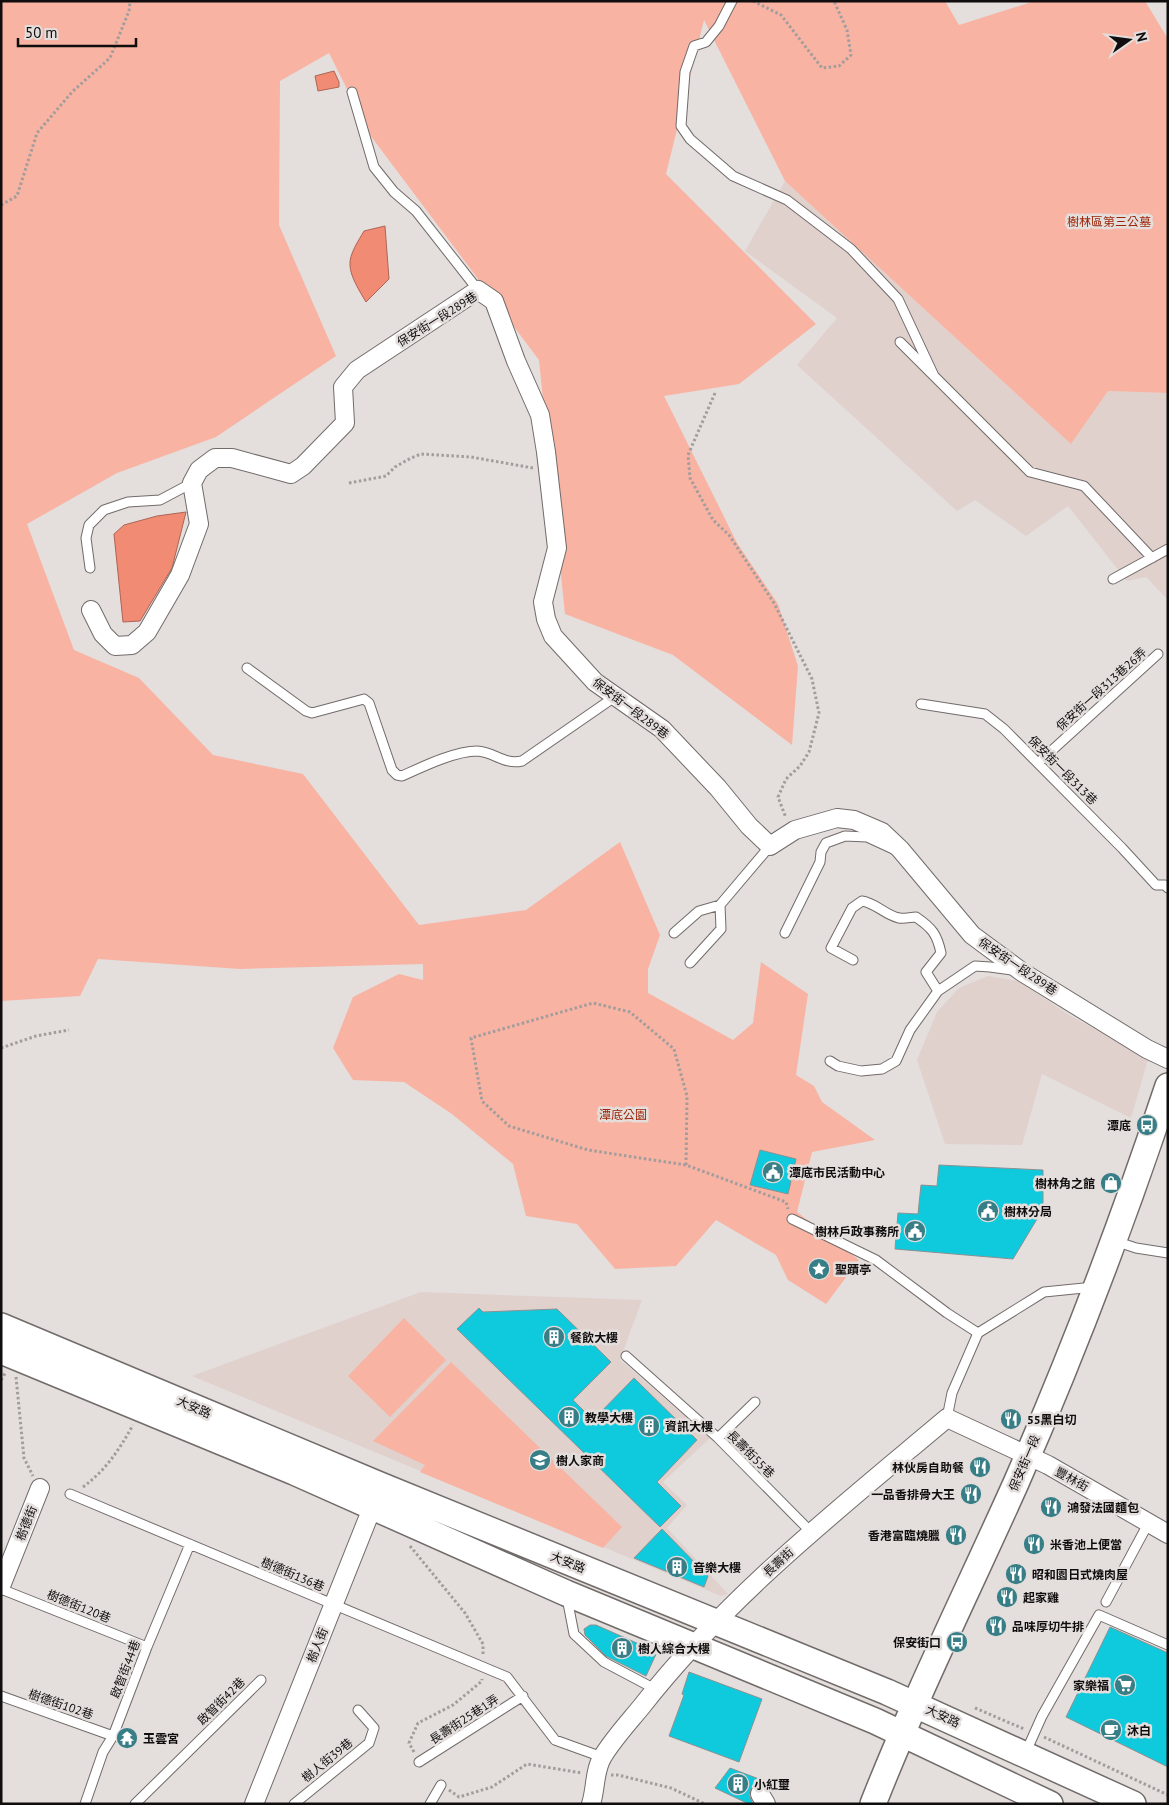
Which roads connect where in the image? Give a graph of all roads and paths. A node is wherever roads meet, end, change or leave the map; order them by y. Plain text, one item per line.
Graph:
1 (130, 1) edge
2 (732, 1) edge
3 (753, 1) edge
4 (834, 1) edge
5 (352, 92) dead end
6 (1, 205) edge
7 (478, 290) junction
8 (900, 342) dead end
9 (934, 376) junction
10 (715, 393) dead end
11 (549, 471) junction
12 (192, 483) junction
13 (349, 483) dead end
14 (1168, 549) edge
15 (1152, 558) junction
16 (90, 568) dead end
17 (1113, 579) dead end
18 (91, 610) dead end
19 (1158, 654) dead end
20 (247, 668) dead end
21 (616, 696) junction
22 (921, 704) dead end
23 (1038, 763) junction
24 (795, 830) junction
25 (770, 846) junction
26 (900, 849) junction
27 (1168, 888) edge
28 (720, 905) junction
29 (674, 933) dead end
30 (785, 933) dead end
31 (853, 960) dead end
32 (690, 963) dead end
33 (1022, 972) junction
34 (938, 991) junction
35 (69, 1030) dead end
36 (1, 1048) edge
37 (1168, 1059) edge
38 (830, 1061) dead end
39 (1168, 1086) edge
40 (686, 1165) junction
41 (792, 1219) joint
42 (1115, 1241) junction
43 (1168, 1253) edge
44 (1097, 1286) junction
45 (1, 1326) edge
46 (978, 1333) junction
47 (1, 1351) edge
48 (626, 1356) dead end
49 (755, 1402) dead end
50 (947, 1418) junction
51 (718, 1438) junction
52 (1028, 1456) junction
53 (40, 1488) dead end
54 (70, 1494) dead end
55 (376, 1496) junction
56 (1149, 1522) junction
57 (811, 1532) junction
58 (1168, 1534) edge
59 (190, 1544) junction
60 (1, 1588) edge
61 (566, 1592) junction
62 (1106, 1602) dead end
63 (334, 1604) junction
64 (716, 1622) junction
65 (693, 1646) junction
66 (1168, 1646) edge
67 (147, 1647) junction
68 (261, 1680) dead end
69 (655, 1689) junction
70 (1, 1696) edge
71 (523, 1696) junction
72 (915, 1704) junction
73 (970, 1706) dead end
74 (358, 1710) dead end
75 (902, 1733) junction
76 (113, 1736) junction
77 (1030, 1743) junction
78 (602, 1758) junction
79 (419, 1762) dead end
80 (441, 1785) dead end
81 (1168, 1795) edge
82 (85, 1804) edge
83 (135, 1804) edge
84 (254, 1804) edge
85 (294, 1804) edge
86 (430, 1804) edge
87 (592, 1804) edge
88 (872, 1804) edge
89 (1050, 1804) edge
90 (1133, 1804) edge

1 - 6 path
2 - 9 lane
3 - 4 path
5 - 7 lane
7 - 11 street, 保安街一段289巷
7 - 12 street, 保安街一段289巷
8 - 9 lane
9 - 15 lane
10 - 24 path
11 - 13 path
11 - 21 street, 保安街一段289巷
12 - 16 lane, 保安街一段289巷
12 - 18 street
14 - 15 lane
15 - 17 lane
19 - 23 lane, 保安街一段313巷26弄
20 - 21 lane
21 - 25 street, 保安街一段289巷
22 - 23 lane, 保安街一段313巷
23 - 27 lane, 保安街一段313巷
24 - 25 street, 保安街一段289巷
24 - 26 street, 保安街一段289巷
25 - 28 lane
26 - 30 lane
26 - 33 street, 保安街一段289巷
28 - 29 lane
28 - 32 lane
31 - 34 lane
33 - 34 lane
33 - 37 street, 保安街一段289巷
34 - 38 lane
35 - 36 path
39 - 42 street, 保安街一段
40 - 40 path
40 - 41 path
41 - 46 lane
42 - 43 lane
42 - 44 street, 保安街一段
44 - 46 lane
44 - 52 street, 保安街一段
45 - 55 street, 大安路
46 - 50 lane
47 - 55 street, 大安路
48 - 51 lane, 長壽街55巷
49 - 51 lane
50 - 52 street
50 - 57 street, 長壽街
51 - 57 lane, 長壽街55巷
52 - 56 street, 豐林街
52 - 72 street, 保安街一段
53 - 60 street, 樹德街
54 - 59 lane, 樹德街136巷
55 - 61 street, 大安路
55 - 63 street, 樹人街
55 - 64 street, 大安路
56 - 58 street, 豐林街
56 - 62 lane
57 - 64 street, 長壽街
59 - 63 lane, 樹德街136巷
59 - 67 lane, 啟智街44巷
60 - 67 lane, 樹德街120巷
61 - 65 street, 大安路
61 - 69 lane
63 - 71 lane, 樹德街136巷
63 - 84 street, 樹人街
64 - 65 street, 長壽街
64 - 72 street, 大安路
65 - 69 street, 長壽街
65 - 75 street, 大安路
66 - 77 lane
67 - 76 lane, 啟智街44巷
68 - 83 lane, 啟智街42巷
69 - 78 street, 長壽街
70 - 76 lane, 樹德街102巷
71 - 78 lane
71 - 79 lane, 長壽街25巷1弄
72 - 75 street, 保安街一段
72 - 77 street, 大安路
73 - 77 path
74 - 85 lane, 樹人街39巷
75 - 88 street, 保安街一段
75 - 89 street, 大安路
76 - 82 lane, 啟智街44巷
77 - 81 path
77 - 90 street, 大安路
78 - 87 street, 長壽街
80 - 86 lane

